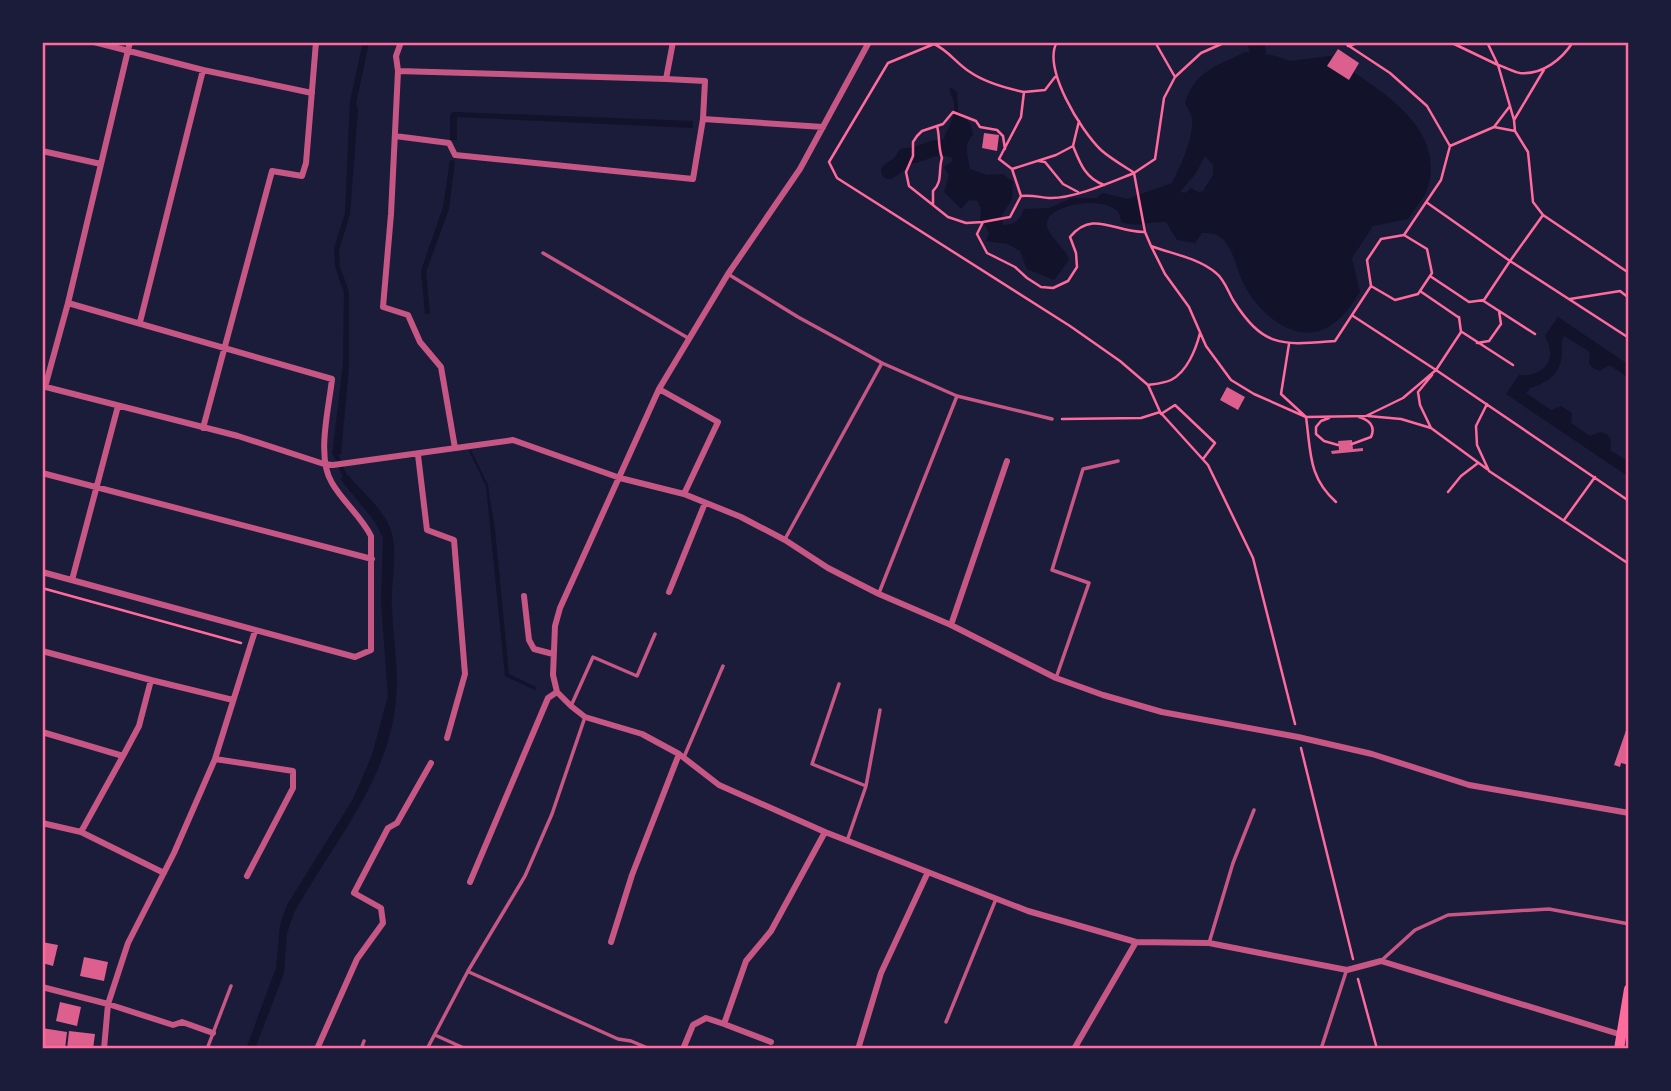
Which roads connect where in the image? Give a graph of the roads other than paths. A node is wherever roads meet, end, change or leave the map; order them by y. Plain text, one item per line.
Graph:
1 (94, 42) edge
2 (130, 42) edge
3 (316, 42) edge
4 (401, 42) edge
5 (673, 42) edge
6 (869, 42) edge
7 (128, 51) junction
8 (204, 70) junction
9 (398, 71) junction
10 (666, 79) junction
11 (312, 93) junction
12 (703, 119) junction
13 (823, 127) junction
14 (395, 136) junction
15 (42, 151) edge
16 (101, 164) junction
17 (543, 253) dead end
18 (728, 274) junction
19 (68, 303) junction
20 (139, 322) junction
21 (688, 338) junction
22 (224, 348) junction
23 (883, 363) junction
24 (43, 386) edge
25 (659, 389) junction
26 (957, 396) junction
27 (118, 406) junction
28 (1052, 419) road end
29 (204, 428) junction
30 (454, 449) junction
31 (418, 455) junction
32 (1007, 461) dead end
33 (1118, 461) dead end
34 (324, 464) junction
35 (42, 472) edge
36 (620, 478) junction
37 (97, 487) junction
38 (684, 494) junction
39 (705, 503) junction
40 (785, 540) junction
41 (372, 559) junction
42 (42, 572) edge
43 (72, 580) junction
44 (669, 592) dead end
45 (879, 594) junction
46 (524, 596) dead end
47 (951, 625) junction
48 (255, 631) junction
49 (655, 634) dead end
50 (42, 651) edge
51 (553, 654) junction
52 (723, 666) dead end
53 (1056, 678) junction
54 (151, 680) junction
55 (839, 684) dead end
56 (557, 692) junction
57 (233, 700) junction
58 (571, 706) junction
59 (880, 710) dead end
60 (585, 717) junction
61 (42, 732) edge
62 (447, 738) dead end
63 (123, 755) junction
64 (681, 756) junction
65 (215, 759) junction
66 (431, 763) dead end
67 (866, 786) junction
68 (1254, 810) dead end
69 (1629, 813) edge
70 (42, 823) edge
71 (81, 832) junction
72 (825, 832) junction
73 (847, 841) junction
74 (928, 872) junction
75 (164, 873) junction
76 (247, 876) dead end
77 (470, 882) dead end
78 (996, 899) junction
79 (1629, 924) edge
80 (611, 942) dead end
81 (1136, 942) junction
82 (1209, 943) junction
83 (1381, 961) junction
84 (1347, 970) junction
85 (468, 971) junction
86 (231, 986) dead end
87 (42, 987) edge
88 (1629, 989) edge
89 (108, 1004) junction
90 (946, 1022) dead end
91 (724, 1024) junction
92 (213, 1033) junction
93 (435, 1035) junction
94 (1622, 1035) junction
95 (364, 1041) dead end
96 (771, 1042) dead end
97 (859, 1046) dead end
98 (104, 1049) edge
99 (207, 1049) edge
100 (317, 1049) edge
101 (361, 1049) edge
102 (427, 1049) edge
103 (466, 1049) edge
104 (650, 1049) edge
105 (683, 1049) edge
106 (1074, 1049) edge
107 (1321, 1049) edge
108 (1619, 1049) edge

1 - 7 street
2 - 7 street
3 - 11 street
4 - 9 street
5 - 10 street
6 - 13 street
7 - 8 street
7 - 16 street
8 - 11 street
8 - 20 street
9 - 10 street
9 - 14 street
10 - 12 street
11 - 22 street
12 - 13 street
12 - 14 street
13 - 18 street
14 - 30 street
15 - 16 street
16 - 19 street
17 - 21 lane
18 - 21 street
18 - 23 lane
19 - 20 street
19 - 24 street
20 - 22 street
21 - 25 street
22 - 29 street
22 - 34 street
23 - 26 lane
23 - 40 lane
24 - 27 street
25 - 36 street
25 - 38 street
26 - 28 lane
26 - 45 lane
27 - 29 street
27 - 37 street
29 - 34 street
30 - 31 street
30 - 36 street
31 - 34 street
31 - 62 street
32 - 47 street
33 - 53 lane
34 - 41 street
35 - 37 street
36 - 38 street
36 - 51 street
37 - 41 street
37 - 43 street
38 - 39 street
39 - 40 street
39 - 44 street
40 - 45 street
41 - 48 street
42 - 43 street
43 - 48 street
45 - 47 street
46 - 51 street
47 - 53 street
48 - 57 street
49 - 58 lane
50 - 54 street
51 - 56 street
52 - 64 lane
53 - 69 street
54 - 57 street
54 - 63 street
55 - 67 lane
56 - 58 street
56 - 77 street
57 - 65 street
58 - 60 street
59 - 67 lane
60 - 64 street
60 - 85 lane
61 - 63 street
63 - 71 street
64 - 72 street
64 - 80 street
65 - 75 street
65 - 76 street
66 - 100 street
67 - 73 lane
68 - 82 lane
70 - 71 street
71 - 75 street
72 - 73 street
72 - 91 street
73 - 74 street
74 - 78 street
74 - 97 street
75 - 89 street
78 - 81 street
78 - 90 lane
79 - 83 lane
81 - 82 street
81 - 106 street
82 - 84 street
83 - 84 street
83 - 94 street
84 - 107 lane
85 - 93 lane
85 - 104 lane
86 - 92 lane
87 - 89 street
88 - 94 main road
89 - 92 street
89 - 98 street
91 - 96 street
91 - 105 street
92 - 99 lane
93 - 102 lane
93 - 103 lane
94 - 108 main road
95 - 101 lane

